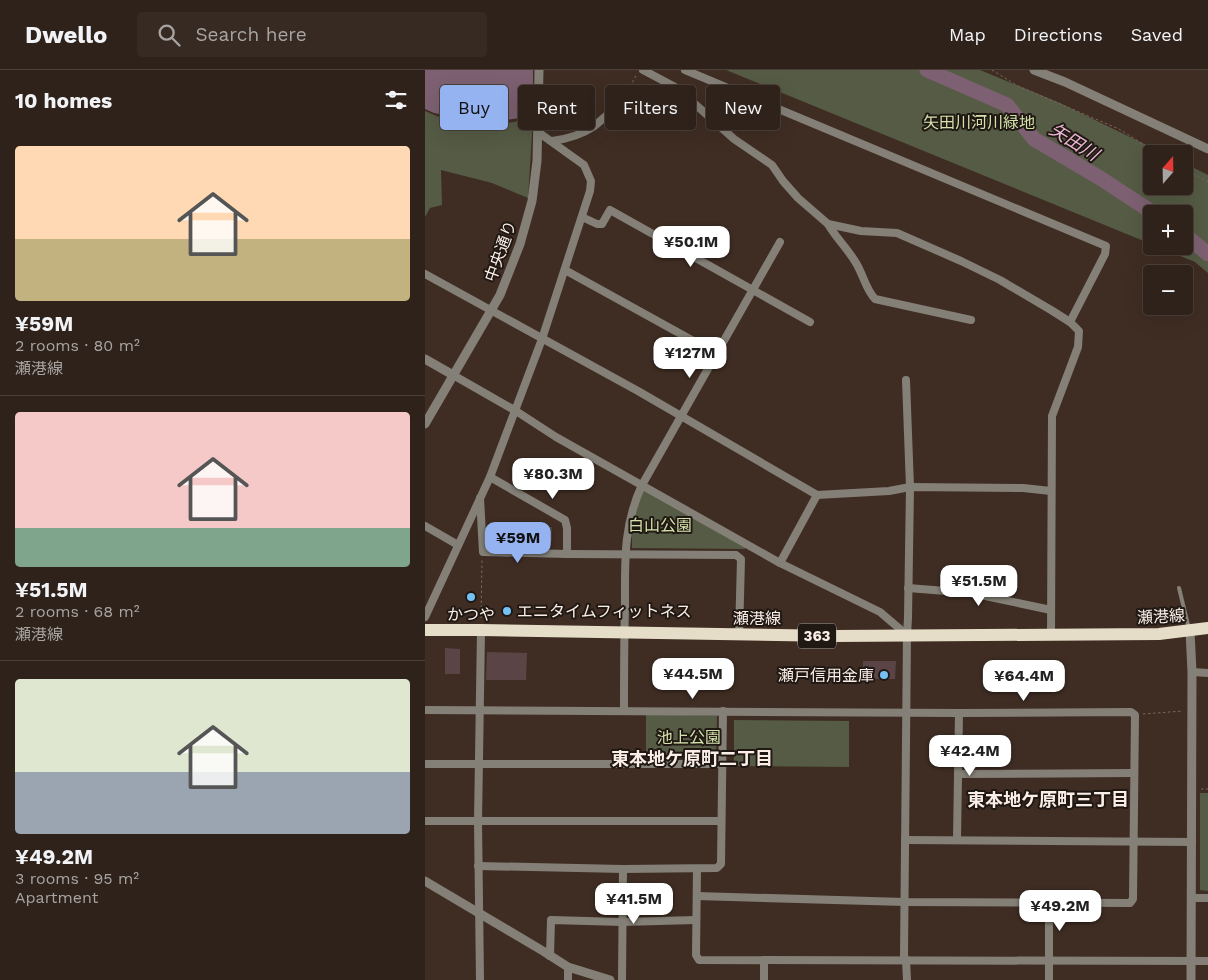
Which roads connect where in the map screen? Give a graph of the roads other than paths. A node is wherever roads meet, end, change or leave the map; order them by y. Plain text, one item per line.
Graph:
1 (539, 70) edge
2 (641, 70) edge
3 (685, 70) edge
4 (1034, 70) edge
5 (605, 117) edge
6 (538, 132) junction
7 (552, 141) junction
8 (1208, 149) edge
9 (582, 217) junction
10 (828, 224) junction
11 (780, 242) dead end
12 (565, 270) junction
13 (425, 274) edge
14 (753, 290) junction
15 (491, 311) junction
16 (971, 320) dead end
17 (810, 322) dead end
18 (1070, 322) junction
19 (542, 339) junction
20 (717, 354) junction
21 (425, 359) edge
22 (453, 375) junction
23 (906, 380) dead end
24 (516, 411) junction
25 (682, 416) junction
26 (425, 424) edge
27 (490, 477) junction
28 (643, 485) junction
29 (910, 487) junction
30 (1051, 491) junction
31 (817, 495) junction
32 (480, 496) junction
33 (425, 526) edge
34 (458, 545) junction
35 (567, 554) junction
36 (625, 555) junction
37 (780, 563) junction
38 (908, 588) junction
39 (1179, 588) dead end
40 (1051, 610) junction
41 (425, 617) edge
42 (1208, 628) edge
43 (425, 630) edge
44 (481, 630) junction
45 (1190, 631) junction
46 (624, 633) junction
47 (1051, 634) junction
48 (739, 635) junction
49 (907, 635) junction
50 (1192, 672) junction
51 (1208, 673) edge
52 (425, 710) edge
53 (480, 710) junction
54 (624, 711) junction
55 (723, 711) junction
56 (906, 713) junction
57 (959, 713) junction
58 (479, 763) junction
59 (425, 764) edge
60 (722, 764) junction
61 (1134, 773) junction
62 (958, 774) junction
63 (425, 821) edge
64 (721, 821) junction
65 (479, 822) junction
66 (905, 840) junction
67 (957, 840) junction
68 (1135, 842) junction
69 (1192, 842) junction
70 (478, 866) junction
71 (623, 869) junction
72 (697, 869) junction
73 (425, 881) edge
74 (697, 896) junction
75 (1191, 898) junction
76 (1208, 898) edge
77 (905, 902) junction
78 (1049, 902) junction
79 (479, 913) junction
80 (696, 920) junction
81 (622, 922) junction
82 (550, 956) junction
83 (764, 960) junction
84 (906, 960) junction
85 (1049, 961) junction
86 (1190, 961) junction
87 (1208, 961) edge
88 (568, 968) junction
89 (480, 980) edge
90 (568, 980) edge
91 (610, 980) edge
92 (622, 980) edge
93 (764, 980) edge
94 (907, 980) edge
95 (1049, 980) edge
96 (1191, 980) edge

1 - 6 street, 中央通り
2 - 10 street
3 - 18 street
4 - 8 street
5 - 7 street
6 - 7 street
6 - 15 street, 中央通り
7 - 9 street
9 - 12 street
9 - 14 street
10 - 16 street
10 - 18 street
11 - 14 street
12 - 19 street
12 - 20 street
13 - 15 street
14 - 17 street
14 - 20 street
15 - 19 street
15 - 22 street, 中央通り
18 - 30 street
19 - 24 street
19 - 25 street
20 - 25 street
21 - 22 street
22 - 24 street
22 - 26 street, 中央通り
23 - 29 street
24 - 27 street
24 - 28 street
25 - 28 street
25 - 31 street
27 - 32 street
27 - 35 street
28 - 36 street
28 - 37 street
29 - 30 street
29 - 31 street
29 - 38 street
30 - 40 street
31 - 37 street
32 - 34 street
32 - 35 street
33 - 34 street
34 - 41 street
35 - 36 street
36 - 46 street
36 - 48 street
37 - 49 street
38 - 40 street
38 - 49 street
39 - 45 lane
40 - 47 street
42 - 45 highway, 瀬港線 / 363
43 - 44 highway, 瀬港線 / 363
44 - 46 highway, 瀬港線 / 363
44 - 53 street
45 - 47 highway, 瀬港線 / 363
45 - 50 street
46 - 48 highway, 瀬港線 / 363
46 - 54 street
47 - 49 highway, 瀬港線 / 363
48 - 49 highway, 瀬港線 / 363
49 - 56 street
50 - 51 street
50 - 69 street
52 - 53 street
53 - 54 street
53 - 58 street
54 - 55 street
55 - 56 street
55 - 60 street
56 - 57 street
56 - 66 street
57 - 61 street
57 - 62 street
58 - 59 street
58 - 60 street
58 - 65 street
60 - 64 street
61 - 62 street
61 - 68 street
62 - 67 street
63 - 65 street
64 - 65 street
64 - 72 street
65 - 70 street
66 - 67 street
66 - 77 street
67 - 68 street
68 - 69 street
68 - 78 street
69 - 75 street
70 - 71 street
70 - 79 street
71 - 72 street
71 - 81 street
72 - 74 street
73 - 79 street
74 - 77 street
74 - 80 street
75 - 76 street
75 - 86 street
77 - 78 street
77 - 84 street
78 - 85 street
79 - 82 street
79 - 89 street
80 - 81 street
80 - 83 street
81 - 82 street
81 - 92 street
82 - 88 street
83 - 84 street
83 - 93 street
84 - 85 street
84 - 94 street
85 - 86 street
85 - 95 street
86 - 87 street
86 - 96 street
88 - 90 street
88 - 91 street

